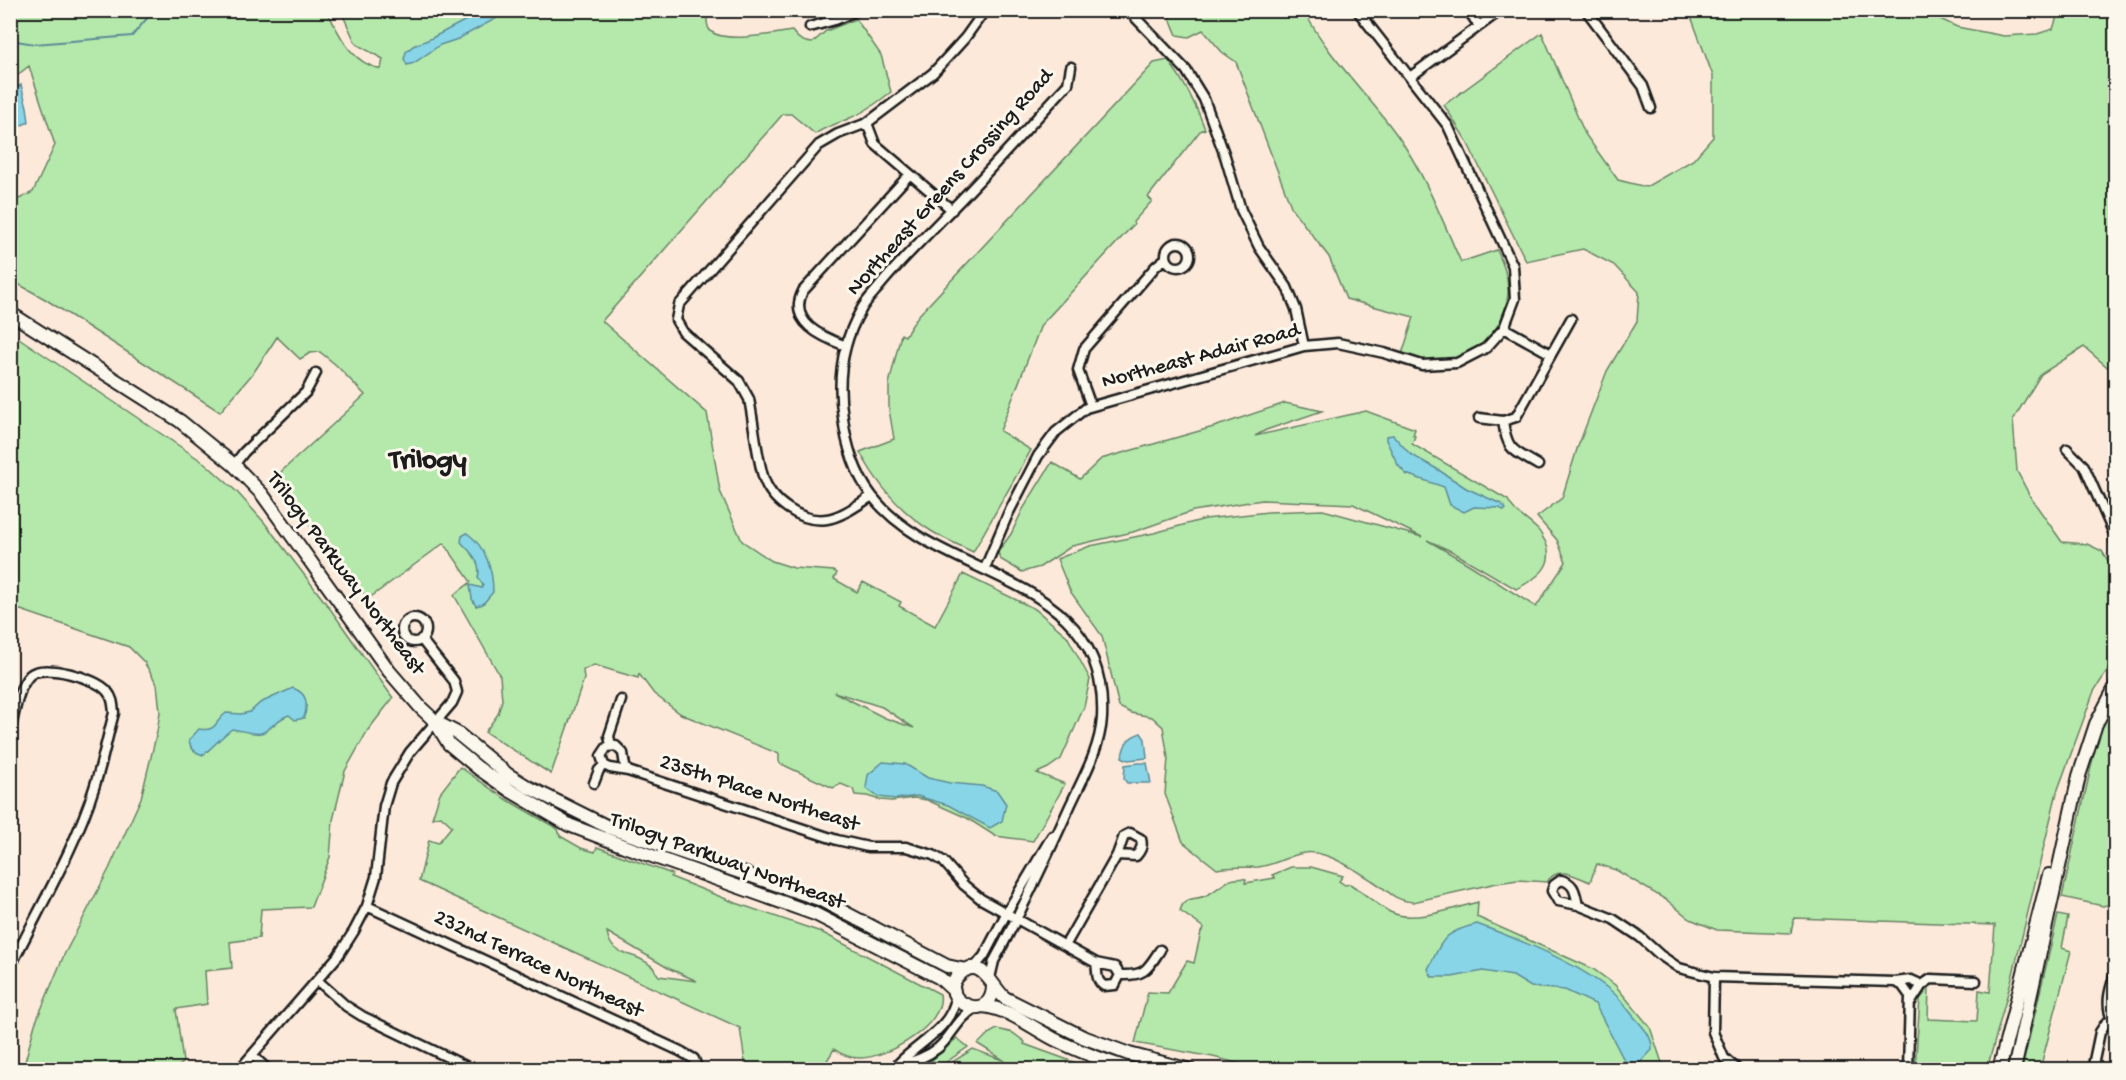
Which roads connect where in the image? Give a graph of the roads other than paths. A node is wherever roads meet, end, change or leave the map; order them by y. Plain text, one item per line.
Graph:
1 (857, 10) edge
2 (985, 10) edge
3 (1128, 10) edge
4 (1357, 10) edge
5 (1468, 10) edge
6 (1501, 10) edge
7 (1586, 10) edge
8 (1479, 26) junction
9 (810, 27) dead end
10 (1071, 67) dead end
11 (1410, 77) junction
12 (1651, 108) dead end
13 (867, 123) junction
14 (910, 174) junction
15 (952, 210) junction
16 (1166, 258) dead end
17 (10, 313) edge
18 (1571, 319) dead end
19 (1504, 328) junction
20 (846, 346) junction
21 (1304, 346) junction
22 (1551, 354) junction
23 (316, 374) dead end
24 (1091, 406) junction
25 (1479, 418) dead end
26 (1503, 421) junction
27 (2067, 449) dead end
28 (234, 465) junction
29 (1538, 465) dead end
30 (872, 496) junction
31 (2115, 534) edge
32 (2115, 547) edge
33 (984, 568) junction
34 (421, 639) dead end
35 (2115, 686) edge
36 (621, 700) dead end
37 (436, 722) junction
38 (10, 731) edge
39 (611, 745) junction
40 (604, 765) junction
41 (628, 771) junction
42 (594, 783) dead end
43 (1072, 802) junction
44 (1117, 855) dead end
45 (2061, 857) junction
46 (1578, 905) dead end
47 (367, 906) junction
48 (1007, 912) junction
49 (1018, 918) junction
50 (1066, 944) junction
51 (1160, 950) dead end
52 (1096, 963) junction
53 (10, 968) edge
54 (970, 969) junction
55 (2115, 971) edge
56 (1120, 975) junction
57 (1714, 977) junction
58 (318, 980) junction
59 (991, 981) junction
60 (1976, 981) dead end
61 (1895, 982) junction
62 (1922, 984) junction
63 (955, 994) junction
64 (1911, 1002) junction
65 (979, 1007) junction
66 (2114, 1020) edge
67 (252, 1055) junction
68 (898, 1065) junction
69 (239, 1070) edge
70 (268, 1070) edge
71 (474, 1070) edge
72 (698, 1070) edge
73 (886, 1070) edge
74 (1133, 1070) edge
75 (1190, 1070) edge
76 (1738, 1070) edge
77 (1908, 1070) edge
78 (1999, 1070) edge
79 (2014, 1070) edge
80 (2092, 1070) edge

1 - 9 street
2 - 13 street
3 - 21 street
4 - 11 street
5 - 8 street
6 - 8 street
7 - 12 street
8 - 11 street
10 - 15 street, Northeast Greens Crossing Road
11 - 19 street
13 - 14 street
13 - 30 street
14 - 15 street
14 - 20 street
15 - 20 street, Northeast Greens Crossing Road
16 - 24 street
17 - 28 street, Trilogy Parkway Northeast
18 - 22 street
19 - 21 street, Northeast Adair Road
19 - 22 street
20 - 30 street, Northeast Greens Crossing Road
21 - 24 street, Northeast Adair Road
22 - 26 street
23 - 28 street
24 - 33 street, Northeast Adair Road
25 - 26 street
26 - 29 street
27 - 31 street
28 - 37 street, Trilogy Parkway Northeast
30 - 33 street, Northeast Greens Crossing Road
31 - 32 street
33 - 43 street, Northeast Greens Crossing Road
34 - 37 street
35 - 45 street
36 - 39 street
37 - 47 street
37 - 54 street, Trilogy Parkway Northeast
37 - 63 street, Trilogy Parkway Northeast
38 - 53 street
39 - 40 street
39 - 41 street, 235th Place Northeast
40 - 41 street, 235th Place Northeast
40 - 42 street
41 - 48 street, 235th Place Northeast
43 - 48 street, Northeast Greens Crossing Road
43 - 49 street, Northeast Greens Crossing Road
44 - 50 street
45 - 78 street
45 - 79 street
46 - 57 street
47 - 58 street
47 - 72 street, 232nd Terrace Northeast
48 - 49 street, 235th Place Northeast
48 - 54 street, Northeast Greens Crossing Road
49 - 50 street, 235th Place Northeast
49 - 59 street, Northeast Greens Crossing Road
50 - 52 street, 235th Place Northeast
51 - 56 street, 235th Place Northeast
52 - 56 street, 235th Place Northeast
52 - 56 street, 235th Place Northeast
54 - 59 street
54 - 63 street
55 - 66 street
57 - 61 street
57 - 76 street
58 - 67 street
58 - 71 street
59 - 65 street
59 - 75 street
60 - 62 street
61 - 62 street
61 - 64 street
62 - 64 street
63 - 65 street
63 - 68 street
64 - 77 street
65 - 68 street
65 - 74 street
66 - 80 street
67 - 69 street
67 - 70 street
68 - 73 street

